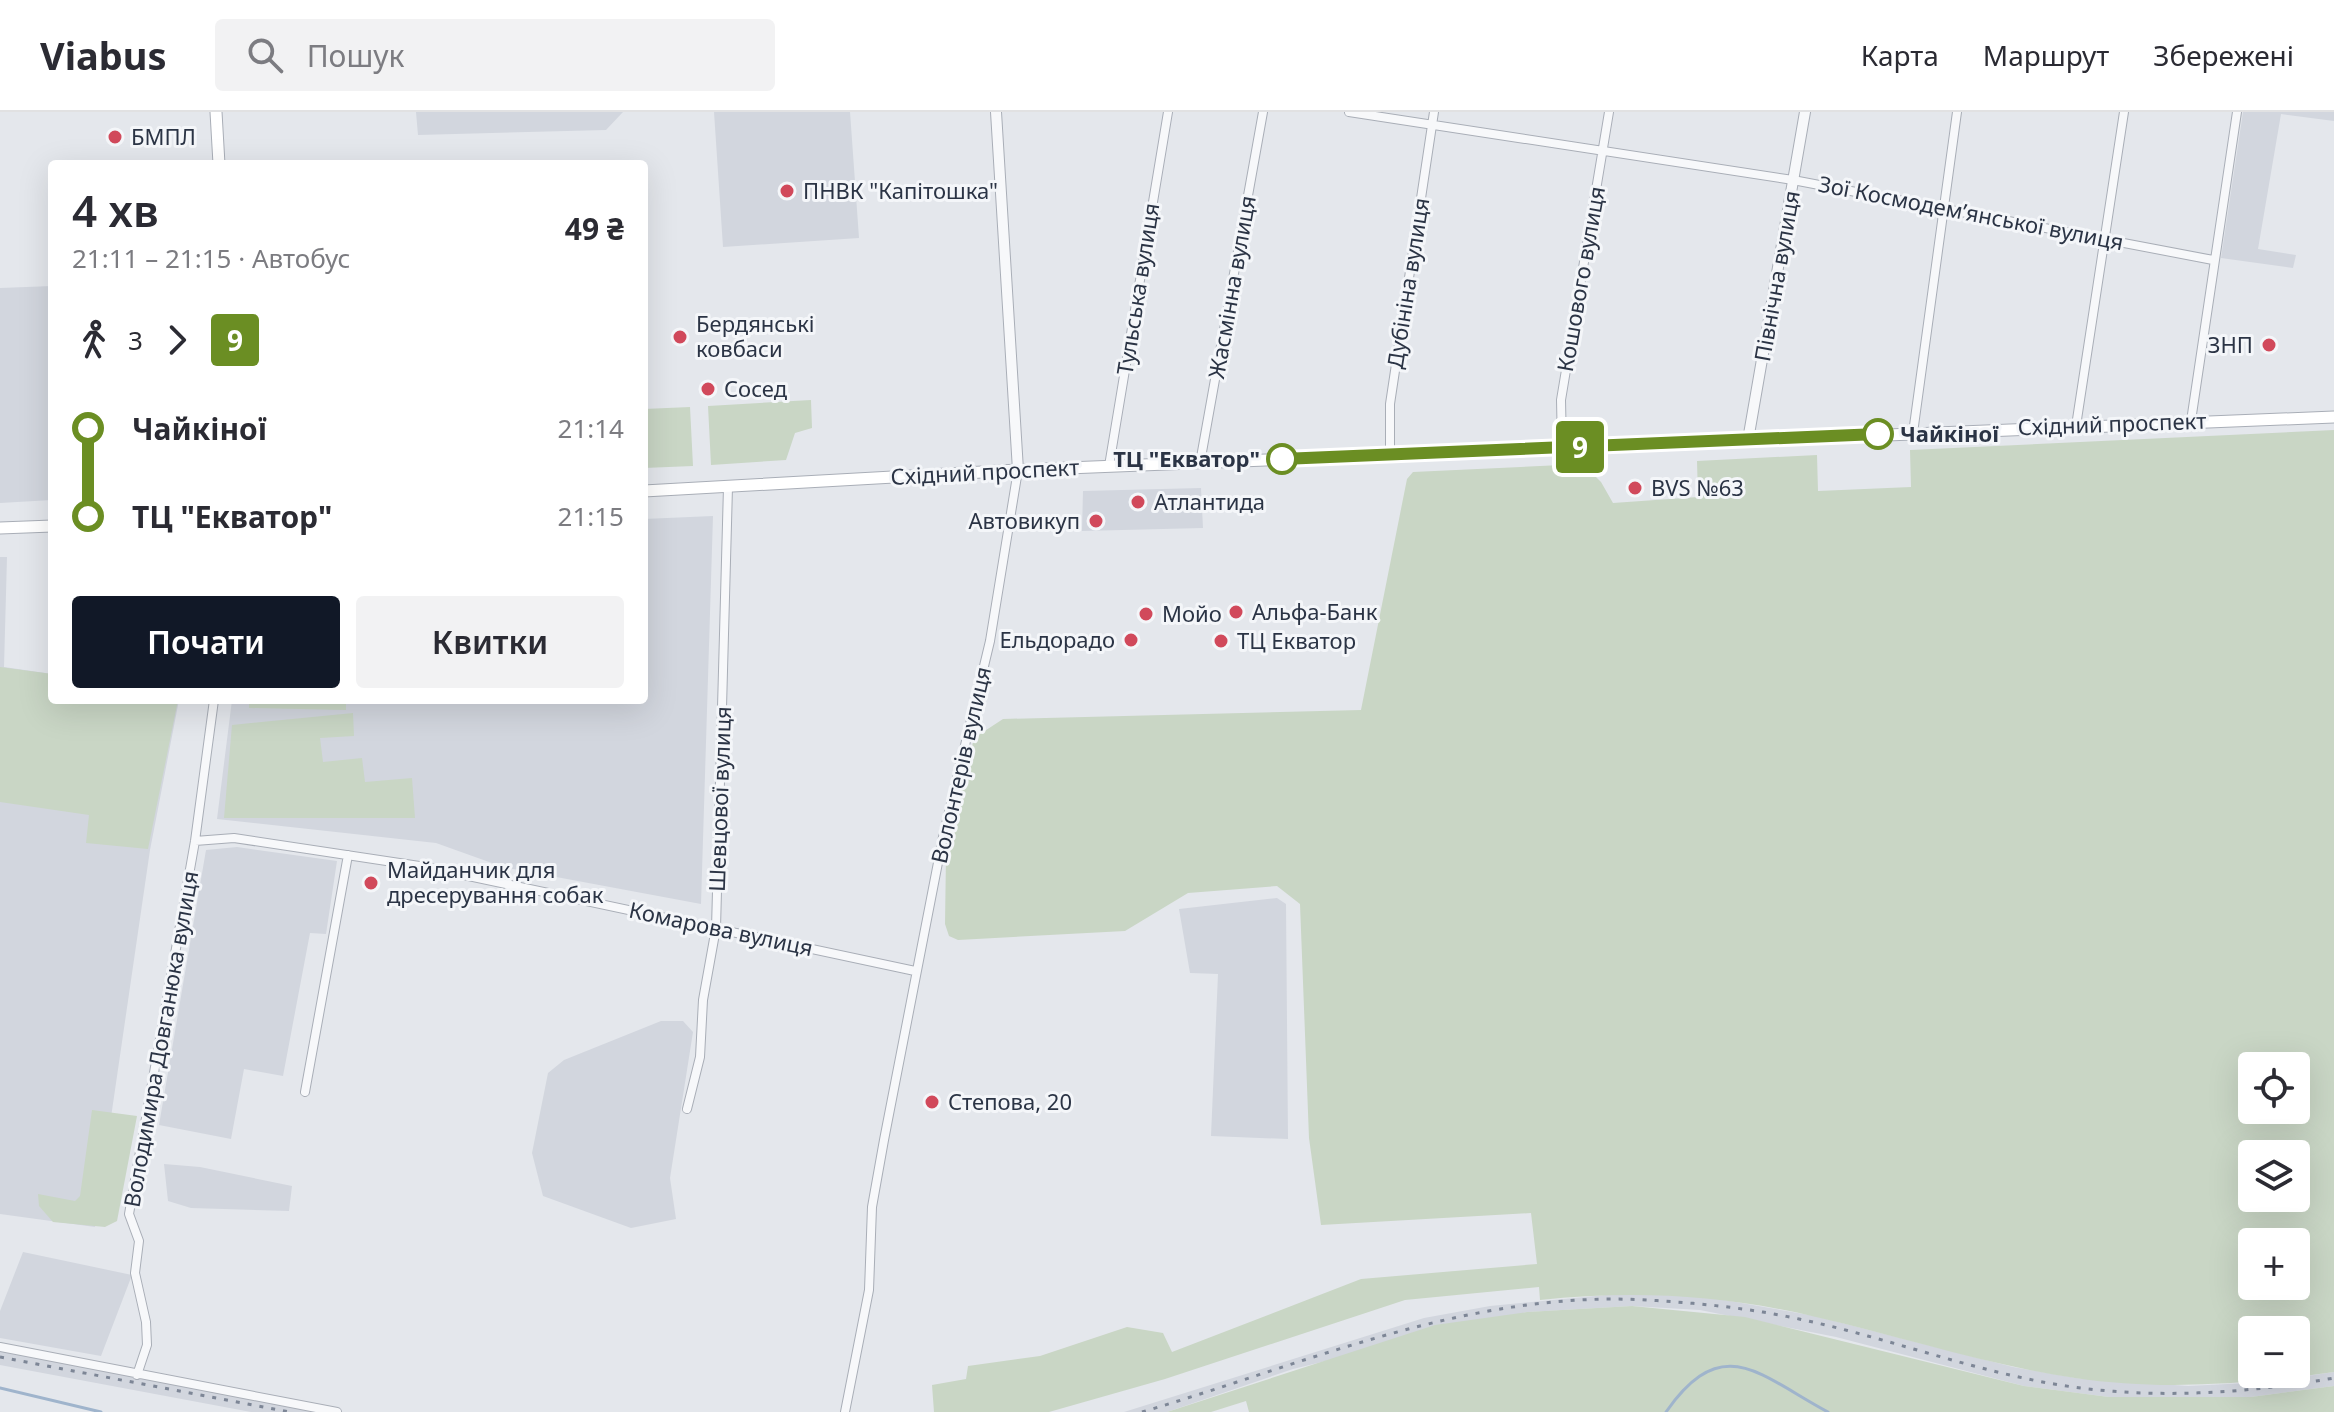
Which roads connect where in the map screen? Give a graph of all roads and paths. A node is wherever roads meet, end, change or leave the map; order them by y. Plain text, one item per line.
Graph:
1 (216, 112) edge
2 (996, 112) edge
3 (1168, 112) edge
4 (1263, 112) edge
5 (1349, 112) edge
6 (1434, 112) edge
7 (1609, 112) edge
8 (1805, 112) edge
9 (1957, 112) edge
10 (2124, 112) edge
11 (2237, 112) edge
12 (1432, 125) junction
13 (1603, 153) junction
14 (219, 160) edge
15 (1793, 180) junction
16 (1942, 207) junction
17 (2104, 238) junction
18 (2213, 260) junction
19 (2334, 417) edge
20 (2191, 421) junction
21 (2076, 426) junction
22 (1913, 433) junction
23 (1748, 440) junction
24 (1562, 447) junction
25 (1390, 454) junction
26 (1200, 463) junction
27 (1109, 466) junction
28 (1018, 470) junction
29 (728, 487) junction
30 (648, 491) edge
31 (48, 526) edge
32 (0, 528) edge
33 (213, 704) edge
34 (195, 841) junction
35 (348, 855) junction
36 (716, 928) junction
37 (915, 971) junction
38 (305, 1092) dead end
39 (687, 1109) dead end
40 (0, 1347) edge
41 (137, 1375) junction
42 (337, 1412) edge
43 (845, 1412) edge

1 - 14 main road
2 - 28 street, Волонтерів вулиця
3 - 27 street, Тульська вулиця
4 - 26 street, Жасмінна вулиця
5 - 12 street, Зої Космодем’янської вулиця
6 - 12 street, Дубініна вулиця
7 - 13 street, Кошового вулиця
8 - 15 street, Північна вулиця
9 - 16 street
10 - 17 street
11 - 18 street
12 - 13 street, Зої Космодем’янської вулиця
12 - 25 street, Дубініна вулиця
13 - 15 street, Зої Космодем’янської вулиця
13 - 24 street, Кошового вулиця
15 - 16 street, Зої Космодем’янської вулиця
15 - 23 street, Північна вулиця
16 - 17 street, Зої Космодем’янської вулиця
16 - 22 street
17 - 18 street, Зої Космодем’янської вулиця
17 - 21 street
18 - 20 street
19 - 20 main road, Східний проспект
20 - 21 main road, Східний проспект
21 - 22 main road, Східний проспект
22 - 23 main road, Східний проспект
23 - 24 main road, Східний проспект
24 - 25 main road, Східний проспект
25 - 26 main road, Східний проспект
26 - 27 main road, Східний проспект
27 - 28 main road, Східний проспект
28 - 29 main road, Східний проспект
28 - 37 street, Волонтерів вулиця
29 - 30 main road, Східний проспект
29 - 36 street, Шевцової вулиця
31 - 32 main road
33 - 34 street, Володимира Довганюка вулиця
34 - 35 street, Комарова вулиця
34 - 41 street, Володимира Довганюка вулиця
35 - 36 street, Комарова вулиця
35 - 38 street
36 - 37 street, Комарова вулиця
36 - 39 street, Шевцової вулиця
37 - 43 street, Волонтерів вулиця
40 - 41 street
41 - 42 street

